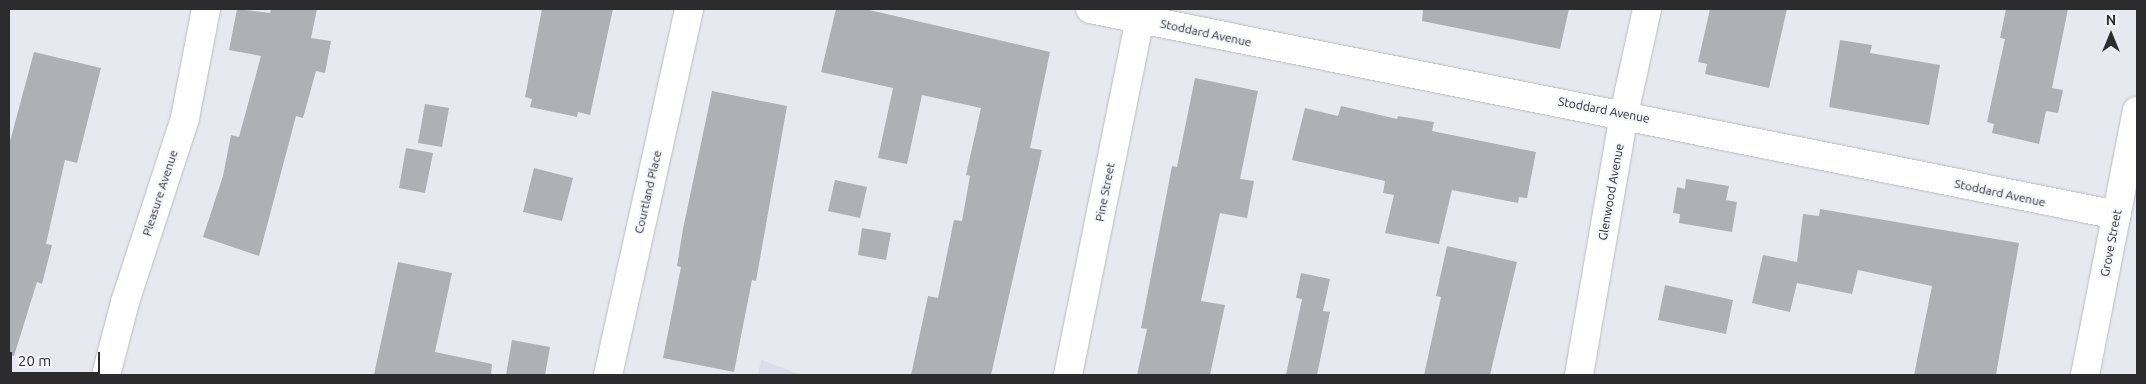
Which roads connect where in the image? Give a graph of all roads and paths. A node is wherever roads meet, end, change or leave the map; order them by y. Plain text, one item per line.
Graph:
1 (206, 9) edge
2 (689, 9) edge
3 (1090, 9) edge
4 (1647, 9) edge
5 (1141, 14) edge
6 (2137, 111) edge
7 (1624, 114) junction
8 (2117, 215) junction
9 (106, 375) edge
10 (608, 375) edge
11 (1068, 375) edge
12 (1579, 375) edge
13 (2085, 375) edge

1 - 9 street, Pleasure Avenue
2 - 10 street, Courtland Place
3 - 5 street, Stoddard Avenue
4 - 7 street, Glenwood Avenue
5 - 7 street, Stoddard Avenue
5 - 11 street, Pine Street
6 - 8 street, Grove Street
7 - 8 street, Stoddard Avenue
7 - 12 street, Glenwood Avenue
8 - 13 street, Grove Street

